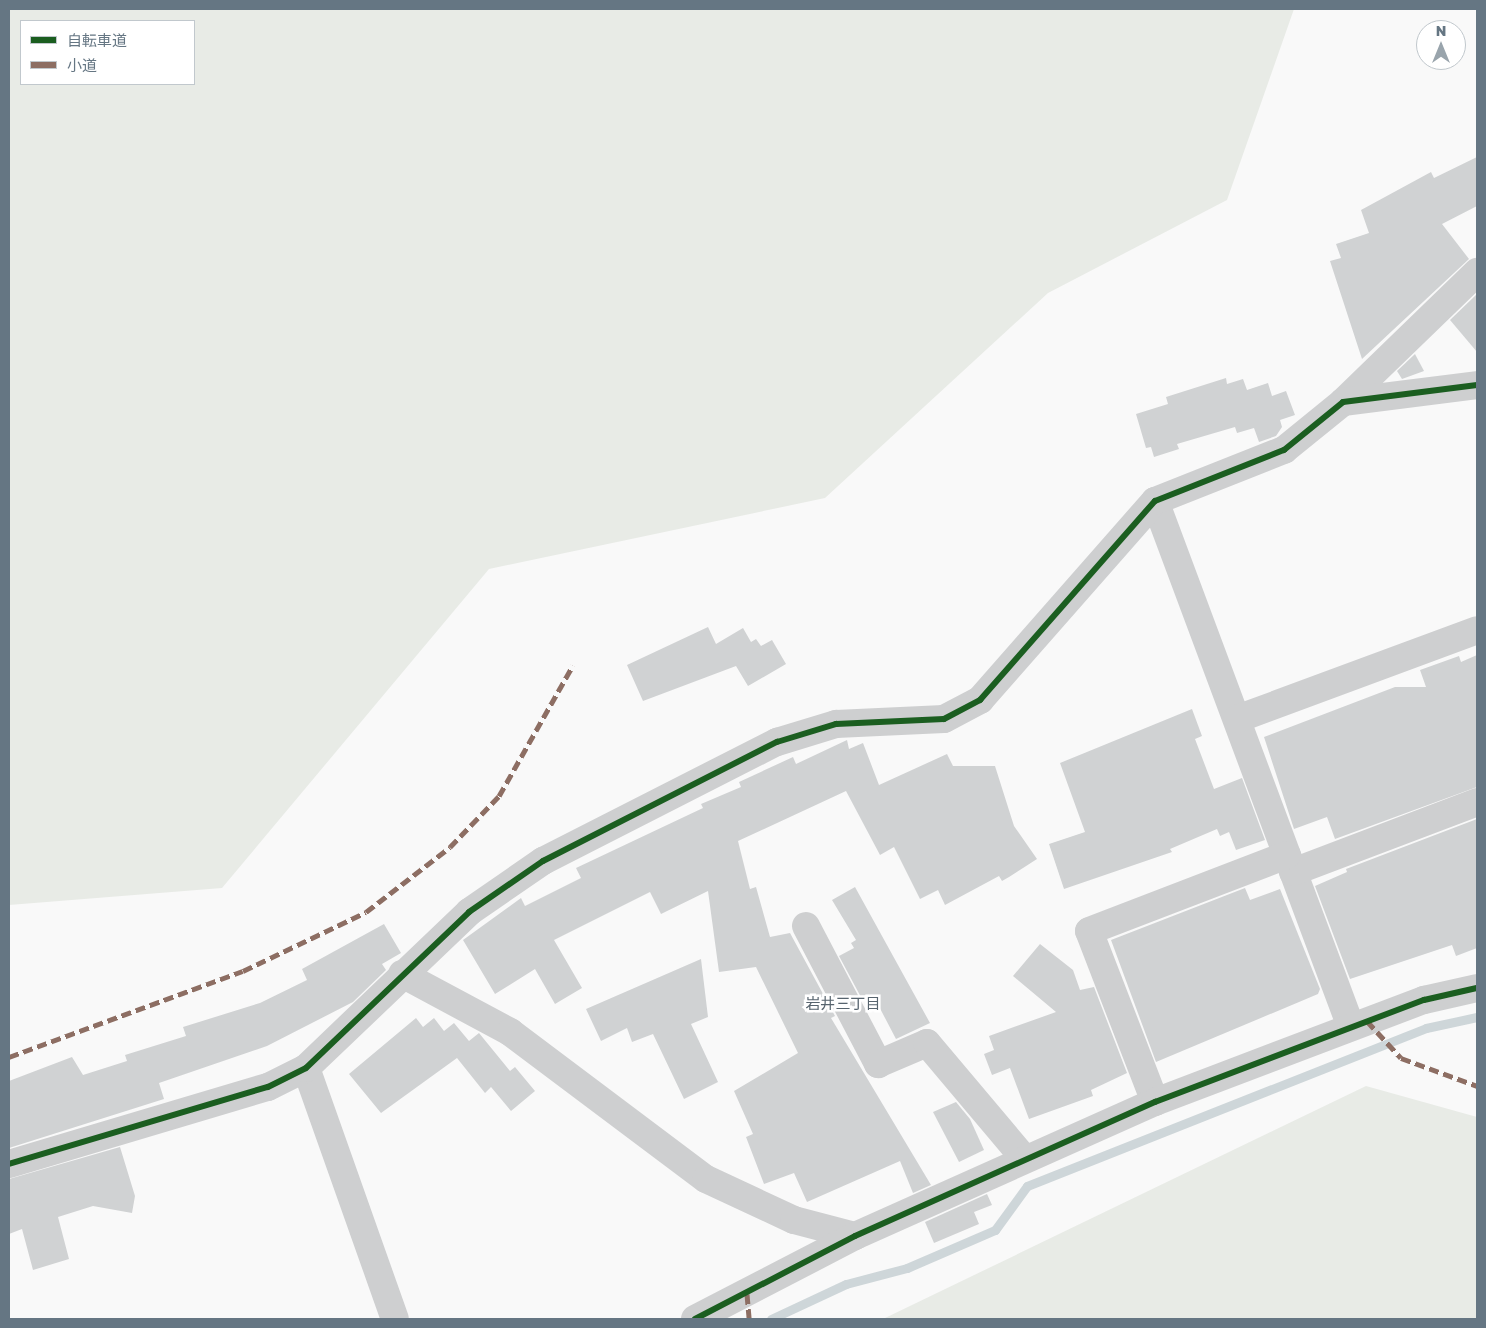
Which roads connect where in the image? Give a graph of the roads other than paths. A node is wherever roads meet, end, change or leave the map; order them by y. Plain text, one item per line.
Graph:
1 (1477, 272) edge
2 (1477, 385) edge
3 (1343, 402) junction
4 (1155, 500) junction
5 (1477, 630) edge
6 (1237, 718) junction
7 (1477, 802) edge
8 (1290, 863) junction
9 (806, 926) dead end
10 (402, 974) junction
11 (1477, 988) edge
12 (1351, 1027) junction
13 (306, 1068) junction
14 (1155, 1102) junction
15 (1024, 1158) junction
16 (9, 1164) edge
17 (855, 1236) junction
18 (395, 1319) edge
19 (695, 1319) edge

1 - 3 street
2 - 3 street
3 - 4 street
4 - 6 street
4 - 10 street
5 - 6 street
6 - 8 street
7 - 8 street
8 - 12 street
8 - 14 street
9 - 15 street
10 - 13 street
10 - 17 street
11 - 12 street
12 - 14 street
13 - 16 street
13 - 18 street
14 - 15 street
15 - 17 street
17 - 19 street

